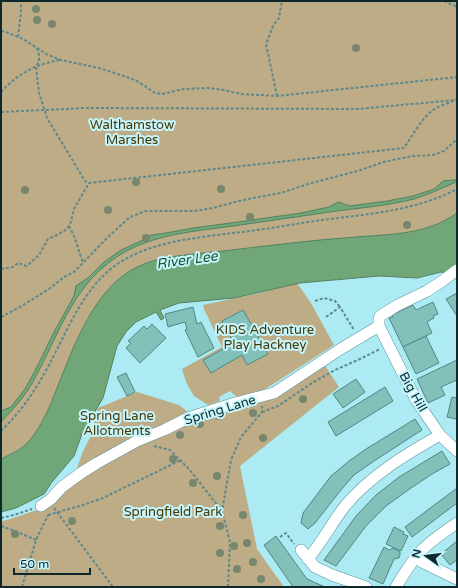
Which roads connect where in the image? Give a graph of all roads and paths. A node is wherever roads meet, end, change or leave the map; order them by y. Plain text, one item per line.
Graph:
1 (21, 1) edge
2 (282, 1) edge
3 (444, 1) edge
4 (457, 7) edge
5 (1, 31) edge
6 (18, 37) junction
7 (37, 48) junction
8 (60, 60) junction
9 (36, 67) junction
10 (457, 77) edge
11 (1, 92) edge
12 (277, 96) junction
13 (456, 100) edge
14 (45, 111) junction
15 (1, 112) edge
16 (457, 139) edge
17 (90, 183) junction
18 (457, 189) edge
19 (69, 226) junction
20 (83, 263) junction
21 (1, 269) edge
22 (457, 270) edge
23 (316, 301) dead end
24 (340, 307) junction
25 (1, 317) edge
26 (326, 317) dead end
27 (379, 326) junction
28 (359, 338) junction
29 (388, 345) junction
30 (262, 405) dead end
31 (262, 412) junction
32 (1, 431) edge
33 (440, 435) junction
34 (137, 441) junction
35 (457, 451) edge
36 (181, 460) junction
37 (41, 506) joint
38 (222, 511) junction
39 (57, 512) junction
40 (48, 515) junction
41 (1, 518) edge
42 (457, 523) edge
43 (1, 526) edge
44 (280, 537) dead end
45 (36, 540) junction
46 (301, 550) joint
47 (416, 557) junction
48 (308, 559) junction
49 (457, 579) edge
50 (22, 587) edge
51 (113, 587) edge
52 (228, 587) edge
53 (366, 587) edge
54 (396, 587) edge

1 - 6 path
2 - 12 path
3 - 4 path
5 - 6 path
6 - 7 path
7 - 8 path
7 - 9 path
8 - 9 path
8 - 12 path
9 - 11 path
9 - 14 path
10 - 12 path
13 - 14 path
13 - 17 path
14 - 15 path
14 - 17 path
16 - 20 path
17 - 19 path
18 - 32 path
19 - 20 path
19 - 21 path
20 - 25 path
22 - 27 street
23 - 24 path
24 - 26 path
24 - 28 path
27 - 28 street, Spring Lane
27 - 29 street, Big Hill
28 - 34 street, Spring Lane
29 - 31 path
29 - 33 street, Big Hill
30 - 31 path
31 - 38 path
33 - 35 street, Big Hill
33 - 48 street
34 - 36 path
34 - 37 street, Spring Lane
36 - 38 path
36 - 39 path
37 - 41 path
38 - 52 path
39 - 40 path
39 - 40 path
39 - 51 path
40 - 45 path
42 - 47 street
43 - 45 path
44 - 46 path
45 - 50 path
46 - 48 street
47 - 49 street
47 - 54 street
48 - 53 street

